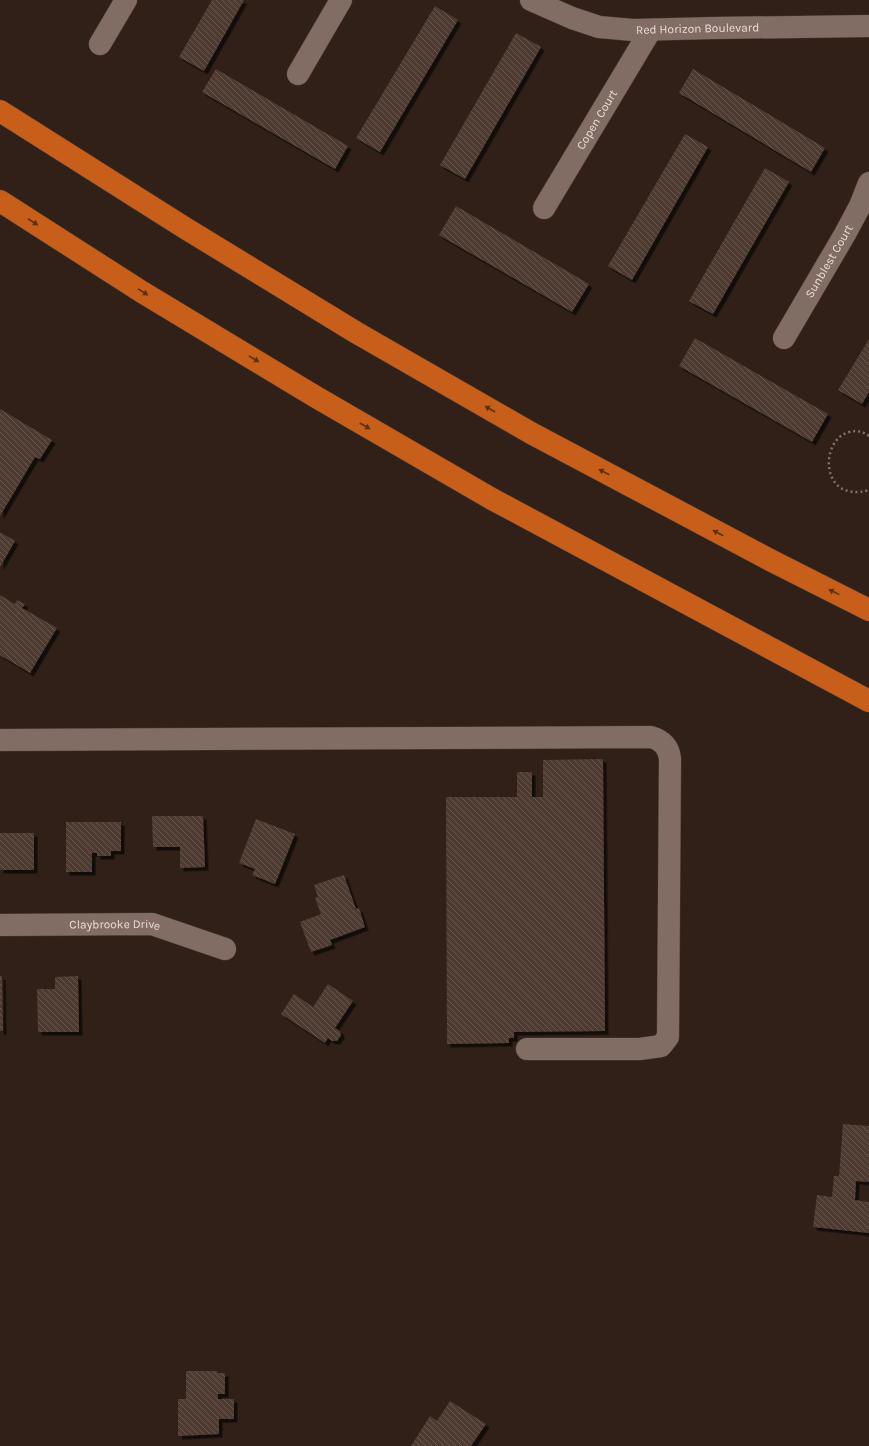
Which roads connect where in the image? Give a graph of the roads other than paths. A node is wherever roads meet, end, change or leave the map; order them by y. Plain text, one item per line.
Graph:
1 (126, 0) edge
2 (341, 0) edge
3 (531, 0) edge
4 (869, 26) edge
5 (650, 31) junction
6 (100, 44) dead end
7 (298, 74) dead end
8 (0, 111) edge
9 (869, 183) edge
10 (0, 201) edge
11 (544, 208) dead end
12 (784, 338) dead end
13 (869, 610) edge
14 (869, 701) edge
15 (0, 740) edge
16 (0, 925) edge
17 (225, 949) dead end
18 (527, 1050) dead end

1 - 6 street
2 - 7 street
3 - 5 street, Red Horizon Boulevard
4 - 5 street, Red Horizon Boulevard
5 - 11 street, Copen Court
13 -> 8 highway
9 - 12 street, Sunblest Court
10 -> 14 highway
15 - 18 street
16 - 17 street, Claybrooke Drive

